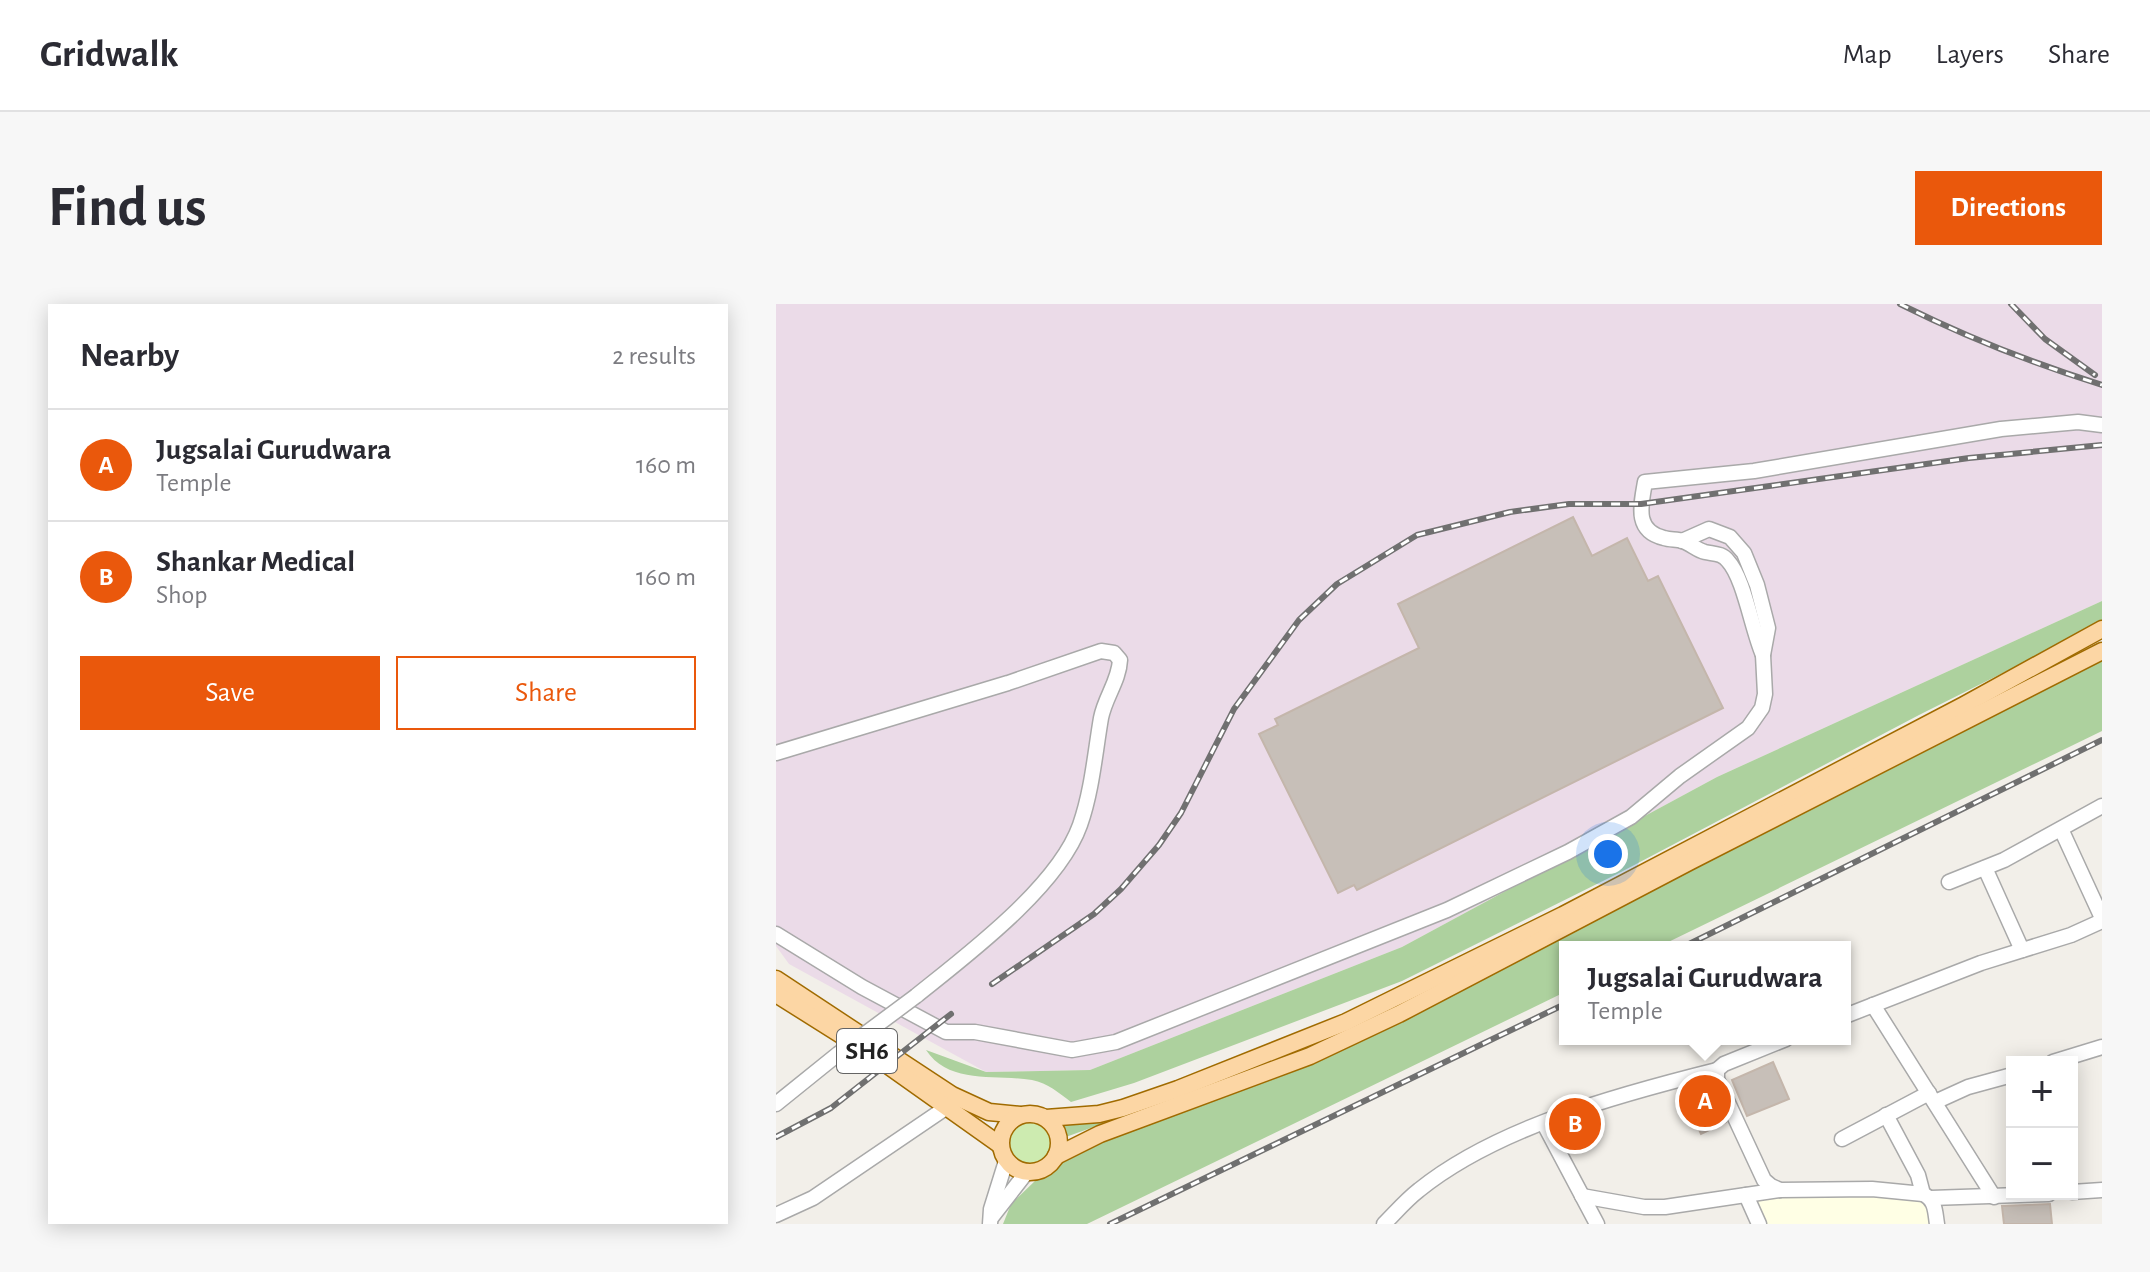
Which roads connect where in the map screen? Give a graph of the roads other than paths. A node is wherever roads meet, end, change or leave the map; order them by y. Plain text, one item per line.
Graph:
1 (2102, 425) edge
2 (1682, 541) junction
3 (2102, 629) edge
4 (2102, 651) edge
5 (1763, 655) junction
6 (776, 753) edge
7 (2102, 806) edge
8 (2061, 829) junction
9 (1985, 868) junction
10 (1949, 882) dead end
11 (2102, 920) edge
12 (776, 934) edge
13 (2022, 950) junction
14 (776, 979) edge
15 (776, 994) edge
16 (1873, 1005) junction
17 (1851, 1014) edge
18 (1771, 1045) edge
19 (2102, 1047) edge
20 (2073, 1056) edge
21 (1717, 1070) junction
22 (2006, 1077) edge
23 (1932, 1097) junction
24 (776, 1104) edge
25 (947, 1107) junction
26 (1020, 1115) junction
27 (1886, 1115) junction
28 (1046, 1118) junction
29 (1544, 1124) junction
30 (1842, 1139) dead end
31 (1003, 1153) junction
32 (1056, 1156) junction
33 (1026, 1173) junction
34 (1780, 1190) junction
35 (2102, 1190) edge
36 (2078, 1192) edge
37 (1746, 1195) junction
38 (1582, 1196) junction
39 (1927, 1196) junction
40 (2006, 1196) edge
41 (1994, 1197) junction
42 (776, 1215) edge
43 (990, 1221) edge
44 (1384, 1224) edge
45 (1597, 1224) edge
46 (1759, 1224) edge
47 (1937, 1224) edge

1 - 2 street
2 - 5 street
2 - 5 street
3 - 28 main road, SH6
4 - 32 main road
5 - 12 street
6 - 24 street, bridge
7 - 8 street
8 - 9 street
8 - 11 street
9 - 10 street
9 - 13 street
11 - 13 street
13 - 16 street
14 - 26 main road, SH6
15 - 25 main road, SH6
16 - 17 street
16 - 23 street
18 - 21 street
19 - 20 street
21 - 29 street
21 - 34 street
22 - 23 street
23 - 27 street
23 - 41 street
25 - 31 main road, SH6
25 - 42 street
26 - 28 main road, SH6
26 - 31 main road
27 - 30 street
27 - 39 street
28 - 32 main road
29 - 38 street
29 - 44 street
31 - 33 main road, SH6
31 - 43 street
32 - 33 main road
33 - 43 street
34 - 37 street
34 - 39 street
35 - 36 street
37 - 38 street
37 - 46 street
38 - 45 street
39 - 41 street
39 - 47 street
40 - 41 street

